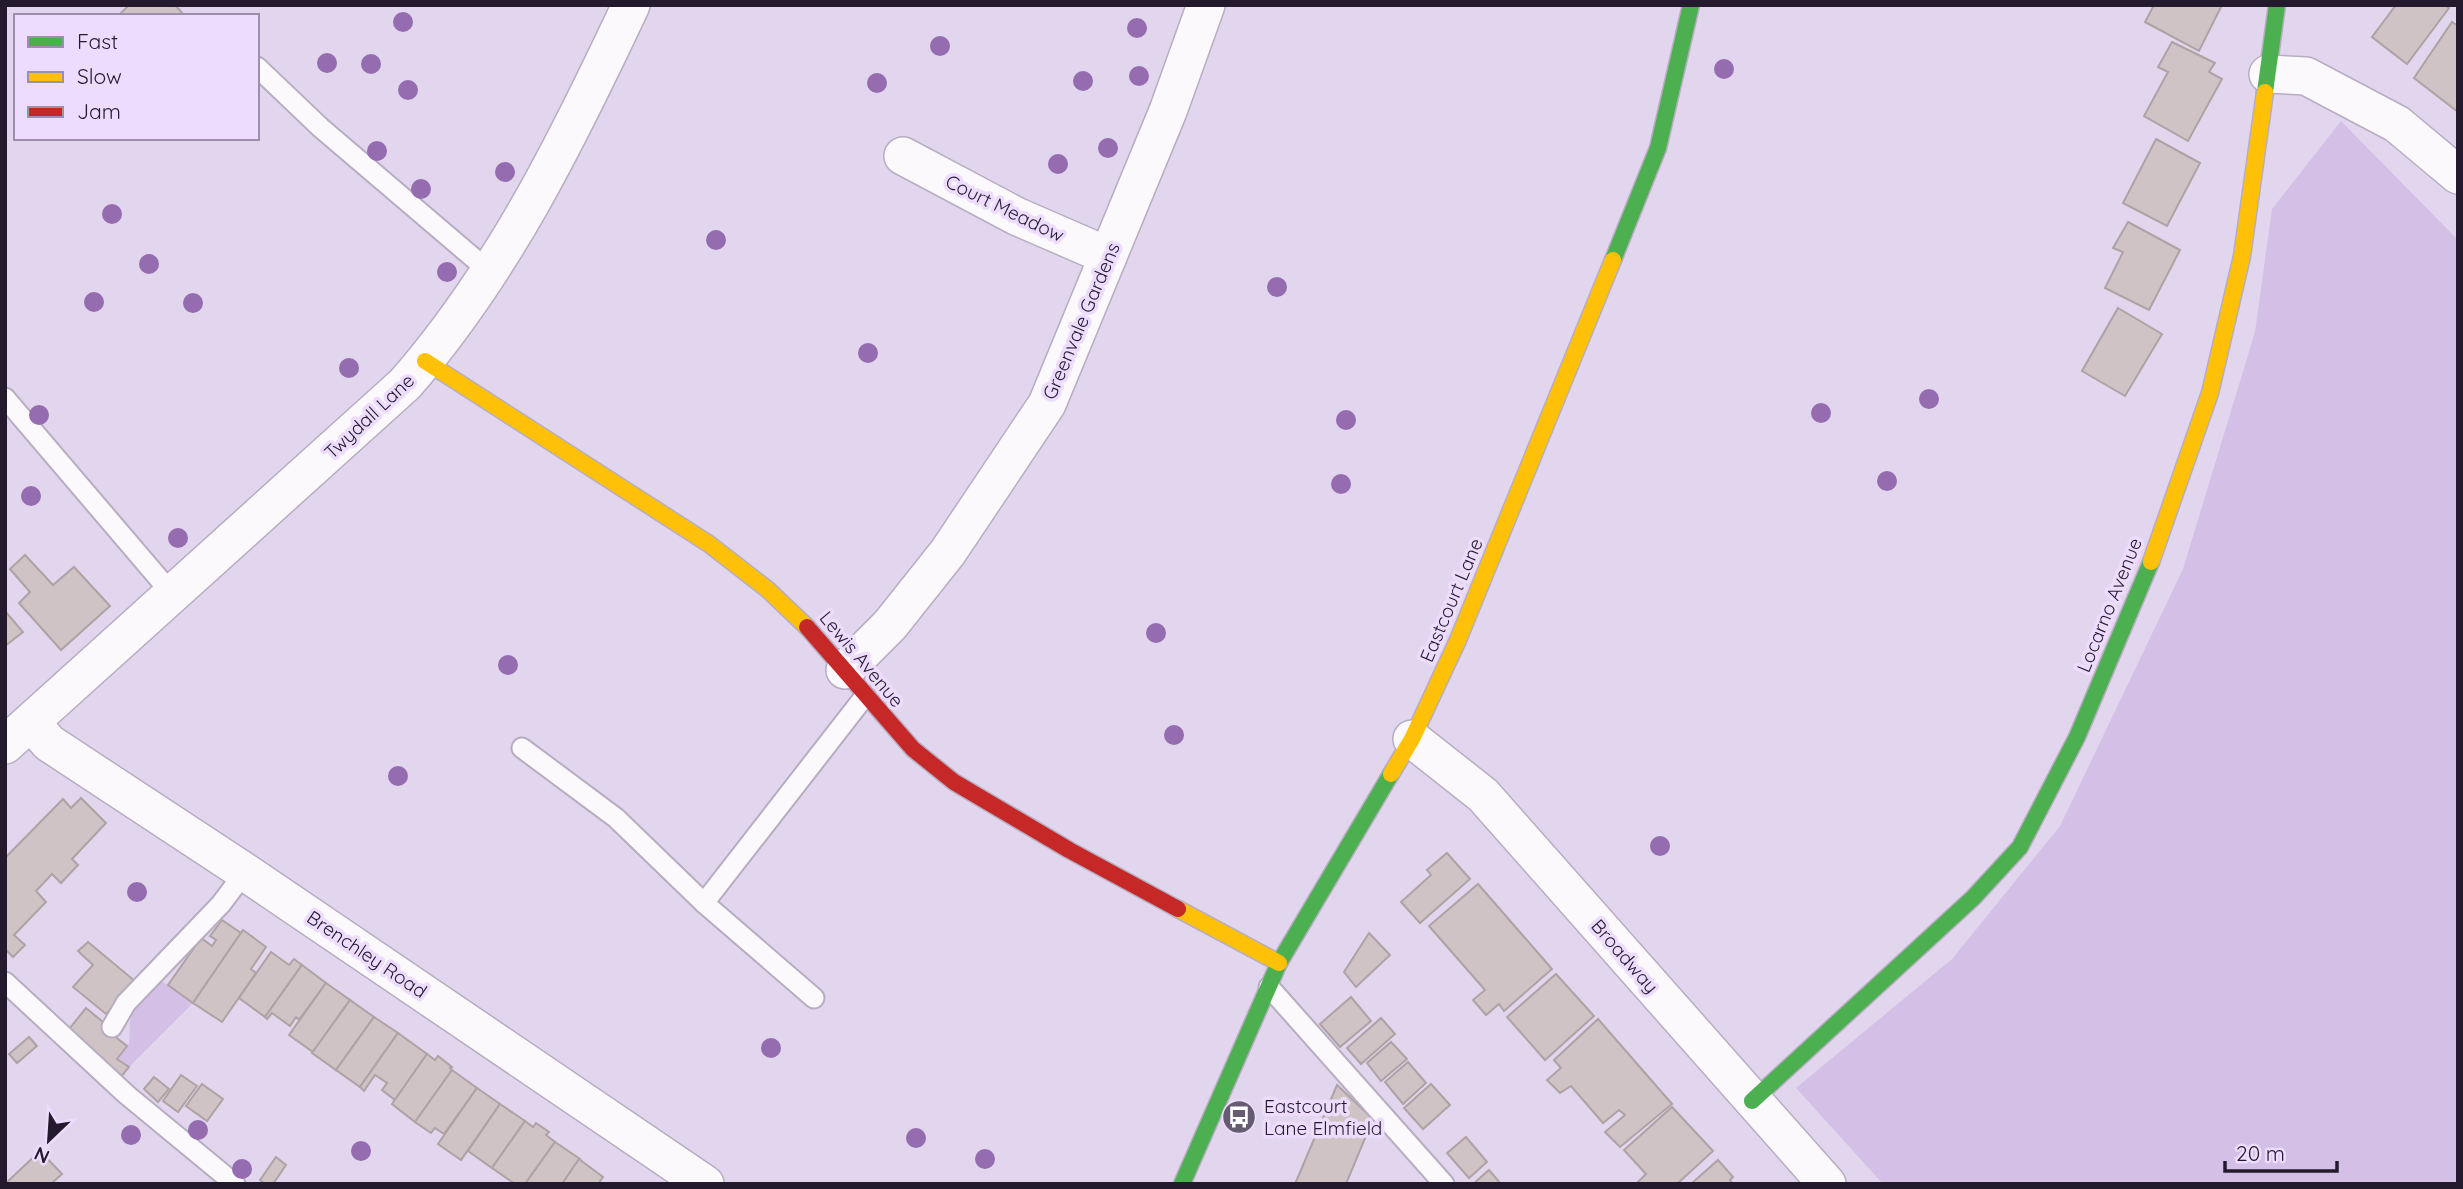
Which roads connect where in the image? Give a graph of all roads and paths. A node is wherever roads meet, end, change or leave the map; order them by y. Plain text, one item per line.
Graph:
1 (631, 5) edge
2 (1206, 5) edge
3 (1691, 5) edge
4 (2277, 5) edge
5 (259, 69) edge
6 (2268, 74) junction
7 (903, 156) dead end
8 (2458, 175) edge
9 (1108, 257) junction
10 (489, 272) junction
11 (425, 361) junction
12 (5, 398) edge
13 (173, 595) junction
14 (855, 683) junction
15 (18, 734) edge
16 (1412, 739) junction
17 (522, 748) dead end
18 (245, 872) junction
19 (704, 903) junction
20 (1279, 963) junction
21 (5, 982) edge
22 (1269, 986) junction
23 (814, 998) dead end
24 (112, 1027) dead end
25 (1752, 1101) junction
26 (235, 1184) edge
27 (705, 1184) edge
28 (1182, 1184) edge
29 (1444, 1184) edge
30 (1827, 1184) edge

1 - 10 street, Twydall Lane
2 - 9 street, Greenvale Gardens
3 - 16 street, Eastcourt Lane
4 - 6 street, Locarno Avenue
5 - 10 lane
6 - 8 street
6 - 25 street, Locarno Avenue
7 - 9 street, Court Meadow
9 - 14 street, Greenvale Gardens
10 - 11 street, Twydall Lane
11 - 13 street, Twydall Lane
11 - 14 street, Lewis Avenue
12 - 13 lane
13 - 15 street, Twydall Lane
14 - 19 lane
14 - 20 street, Lewis Avenue
15 - 18 street, Brenchley Road
16 - 20 street, Eastcourt Lane
16 - 25 street, Broadway
17 - 19 lane
18 - 24 lane
18 - 27 street, Brenchley Road
19 - 23 lane
20 - 22 street, Eastcourt Lane
21 - 26 lane
22 - 28 street, Eastcourt Lane
22 - 29 lane
25 - 30 street, Broadway

